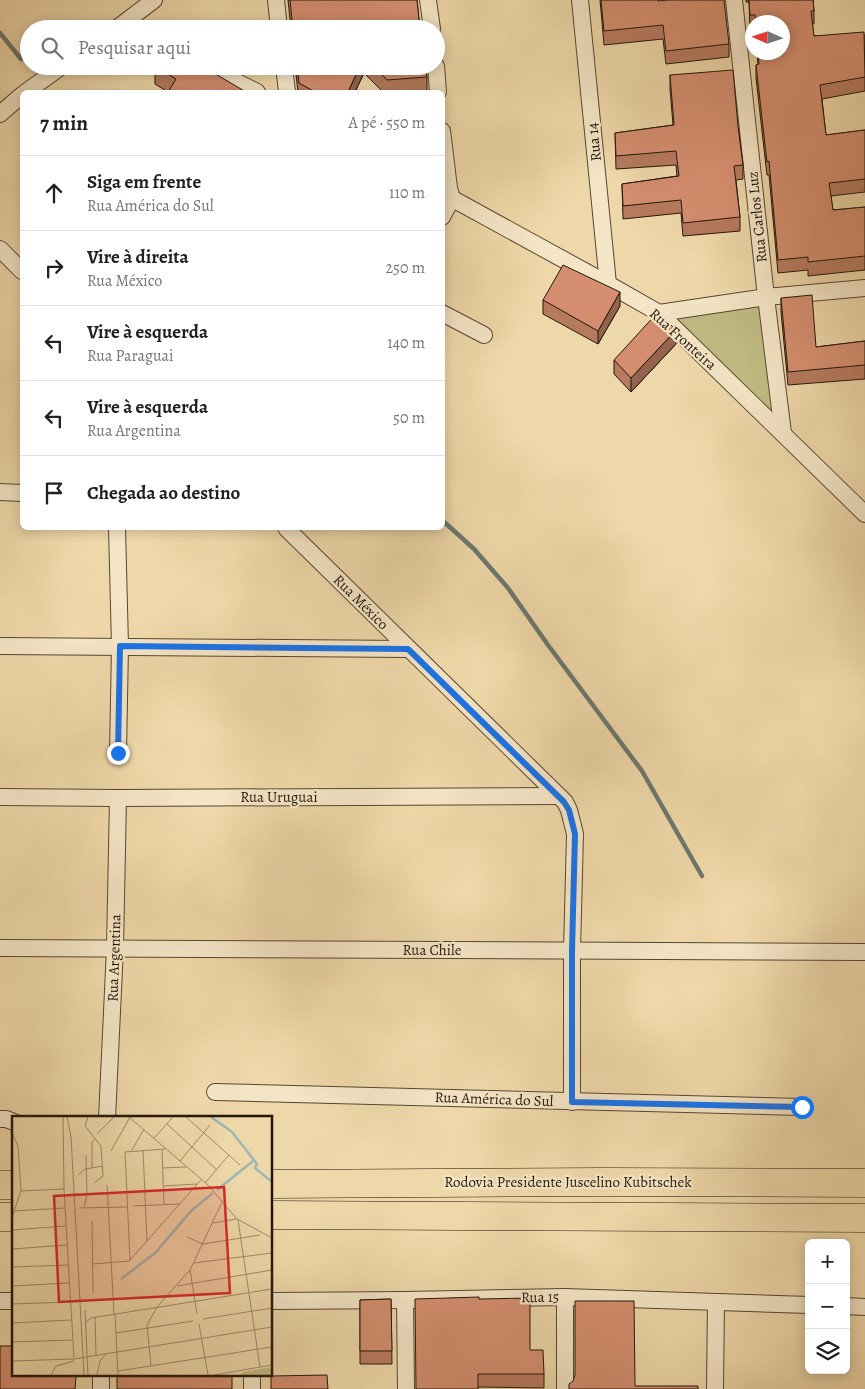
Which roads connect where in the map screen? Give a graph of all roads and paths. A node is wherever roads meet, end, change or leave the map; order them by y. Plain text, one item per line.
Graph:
1 (154, 0) edge
2 (276, 0) edge
3 (428, 0) edge
4 (580, 0) edge
5 (734, 0) edge
6 (131, 20) edge
7 (278, 20) edge
8 (431, 20) edge
9 (50, 75) edge
10 (222, 75) edge
11 (285, 75) edge
12 (437, 75) edge
13 (29, 90) edge
14 (253, 90) edge
15 (287, 90) edge
16 (438, 90) edge
17 (20, 97) edge
18 (0, 114) edge
19 (445, 160) edge
20 (447, 196) edge
21 (0, 249) edge
22 (20, 269) edge
23 (608, 284) junction
24 (865, 288) edge
25 (766, 298) junction
26 (659, 313) junction
27 (445, 315) edge
28 (484, 335) dead end
29 (783, 433) junction
30 (0, 492) edge
31 (20, 493) edge
32 (865, 514) edge
33 (117, 530) edge
34 (288, 530) edge
35 (0, 646) edge
36 (120, 646) junction
37 (408, 649) junction
38 (118, 753) dead end
39 (558, 796) junction
40 (0, 797) edge
41 (118, 798) junction
42 (0, 948) edge
43 (116, 948) junction
44 (572, 951) junction
45 (865, 952) edge
46 (215, 1092) dead end
47 (572, 1102) junction
48 (802, 1107) dead end
49 (107, 1116) edge
50 (865, 1183) edge
51 (272, 1184) edge
52 (272, 1215) edge
53 (865, 1218) edge
54 (565, 1297) junction
55 (405, 1300) junction
56 (272, 1301) edge
57 (716, 1302) junction
58 (805, 1305) edge
59 (850, 1306) edge
60 (865, 1307) edge
61 (100, 1376) edge
62 (252, 1376) edge
63 (101, 1389) edge
64 (252, 1389) edge
65 (406, 1389) edge
66 (565, 1389) edge
67 (715, 1389) edge

1 - 6 street
2 - 7 street
3 - 8 street
4 - 23 street, Rua 14
5 - 25 street, Rua Carlos Luz
9 - 13 street
10 - 14 street
11 - 15 street
12 - 16 street
17 - 18 street
19 - 20 street
20 - 23 street, Rua Fronteira
21 - 22 street
23 - 26 street, Rua Fronteira
24 - 25 street
25 - 26 street
25 - 29 street, Rua Carlos Luz
26 - 29 street, Rua Fronteira
27 - 28 street
29 - 32 street, Rua Fronteira
30 - 31 street
33 - 36 street
34 - 37 street, Rua México
35 - 36 street
36 - 37 street
36 - 38 street
37 - 39 street, Rua México
39 - 41 street, Rua Uruguai
39 - 44 street, Rua México
40 - 41 street, Rua Uruguai
41 - 43 street, Rua Argentina
42 - 43 street, Rua Chile
43 - 44 street, Rua Chile
43 - 49 street, Rua Argentina
44 - 45 street, Rua Chile
44 - 47 street, Rua México
46 - 47 street, Rua América do Sul
47 - 48 street, Rua América do Sul
50 - 51 highway, Rodovia Presidente Juscelino Kubitschek
52 - 53 highway
54 - 55 street, Rua 15
54 - 57 street, Rua 15
54 - 66 street
55 - 56 street, Rua 15
55 - 65 street
57 - 58 street, Rua 15
57 - 67 street
59 - 60 street
61 - 63 street
62 - 64 street

